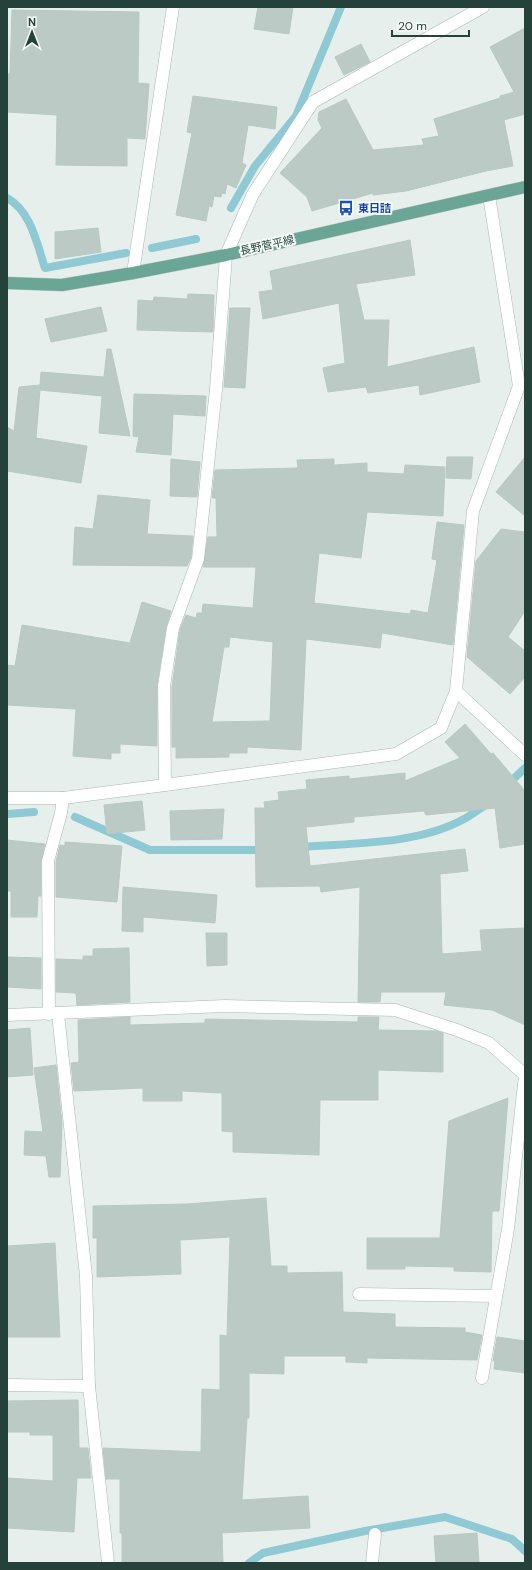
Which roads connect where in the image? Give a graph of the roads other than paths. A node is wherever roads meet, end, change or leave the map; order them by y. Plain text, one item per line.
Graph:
1 (174, 7) edge
2 (483, 7) edge
3 (525, 187) edge
4 (489, 196) junction
5 (226, 255) junction
6 (133, 273) junction
7 (7, 283) edge
8 (456, 691) junction
9 (524, 754) edge
10 (165, 785) junction
11 (7, 798) edge
12 (64, 798) junction
13 (54, 1014) junction
14 (7, 1015) edge
15 (359, 1294) dead end
16 (496, 1296) junction
17 (482, 1378) dead end
18 (7, 1385) edge
19 (89, 1386) junction
20 (375, 1534) dead end
21 (108, 1563) edge
22 (372, 1563) edge

1 - 6 street
2 - 5 street
3 - 4 main road, 長野菅平線
4 - 5 main road, 長野菅平線
4 - 8 street
5 - 6 main road, 長野菅平線
5 - 10 street
6 - 7 main road, 長野菅平線
8 - 9 street
8 - 10 street
10 - 12 street
11 - 12 street
12 - 13 street
13 - 14 street
13 - 16 street
13 - 19 street
15 - 16 street
16 - 17 street
18 - 19 street
19 - 21 street
20 - 22 street

